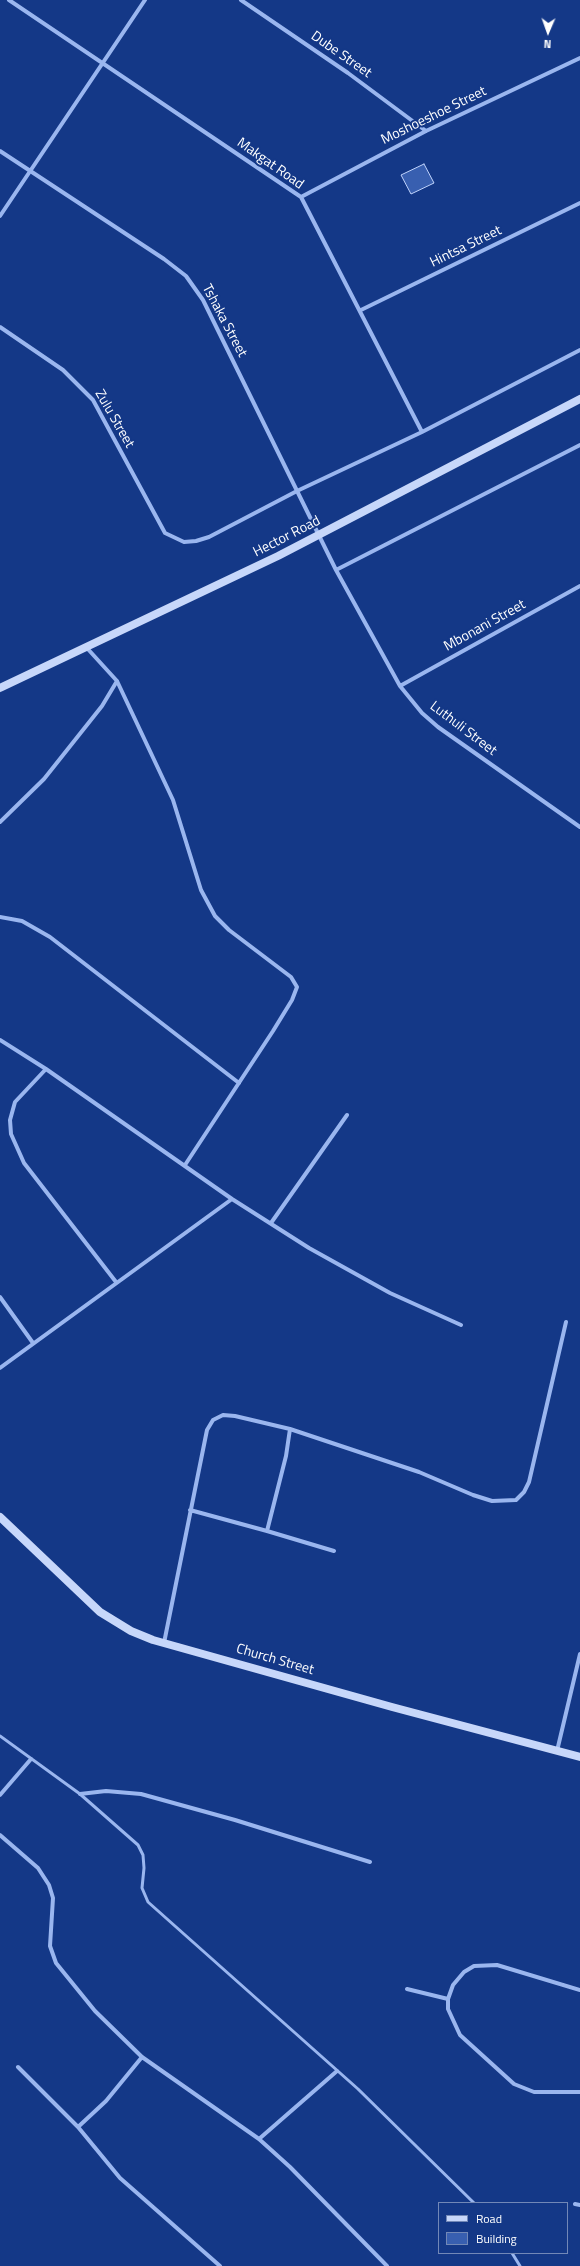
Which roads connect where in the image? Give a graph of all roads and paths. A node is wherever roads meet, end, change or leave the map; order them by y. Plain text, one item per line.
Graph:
1 (9, 0) edge
2 (145, 0) edge
3 (241, 0) edge
4 (580, 58) edge
5 (103, 62) junction
6 (426, 131) junction
7 (0, 151) edge
8 (30, 171) junction
9 (301, 197) junction
10 (580, 203) edge
11 (0, 216) edge
12 (361, 310) junction
13 (0, 327) edge
14 (580, 350) edge
15 (580, 398) edge
16 (422, 432) junction
17 (580, 445) edge
18 (297, 491) junction
19 (319, 535) junction
20 (336, 570) junction
21 (580, 586) edge
22 (86, 647) junction
23 (118, 681) junction
24 (400, 686) junction
25 (0, 688) edge
26 (0, 822) edge
27 (580, 826) edge
28 (0, 917) edge
29 (0, 1040) edge
30 (46, 1069) junction
31 (239, 1083) junction
32 (347, 1115) dead end
33 (185, 1165) junction
34 (232, 1199) junction
35 (271, 1223) junction
36 (116, 1282) junction
37 (0, 1297) edge
38 (566, 1322) dead end
39 (462, 1325) dead end
40 (33, 1343) junction
41 (0, 1368) edge
42 (290, 1429) junction
43 (190, 1510) junction
44 (0, 1517) edge
45 (267, 1531) junction
46 (334, 1551) dead end
47 (164, 1643) junction
48 (580, 1654) edge
49 (0, 1736) edge
50 (557, 1752) junction
51 (580, 1758) edge
52 (31, 1759) junction
53 (80, 1794) junction
54 (0, 1795) edge
55 (0, 1835) edge
56 (370, 1862) dead end
57 (407, 1989) dead end
58 (580, 1990) edge
59 (448, 1998) junction
60 (142, 2057) junction
61 (18, 2067) dead end
62 (337, 2071) junction
63 (580, 2092) edge
64 (78, 2127) junction
65 (259, 2139) junction
66 (473, 2202) edge
67 (575, 2204) dead end
68 (580, 2205) edge
69 (513, 2254) edge
70 (220, 2266) edge
71 (387, 2266) edge
72 (520, 2266) edge

1 - 5 street, Makgat Road
2 - 5 street
3 - 6 street, Dube Street
4 - 6 street, Moshoeshoe Street
5 - 8 street
5 - 9 street, Makgat Road
6 - 9 street, Moshoeshoe Street
7 - 8 street, Tshaka Street
8 - 11 street
8 - 18 street, Tshaka Street
9 - 12 street, Makgat Road
10 - 12 street, Hintsa Street
12 - 16 street, Makgat Road
13 - 18 street, Zulu Street
14 - 16 street
15 - 19 street, Hector Road
16 - 18 street
17 - 20 street
18 - 19 street, Tshaka Street
19 - 20 street, Luthuli Street
19 - 22 street, Hector Road
20 - 24 street, Luthuli Street
21 - 24 street, Mbonani Street
22 - 23 street
22 - 25 street, Hector Road
23 - 26 street
23 - 31 street
24 - 27 street, Luthuli Street
28 - 31 street
29 - 30 street
30 - 33 street
30 - 36 street
31 - 33 street
32 - 35 street
33 - 34 street
34 - 35 street
34 - 36 street
35 - 39 street
36 - 40 street
37 - 40 street
38 - 42 street
40 - 41 street
42 - 43 street
42 - 45 street
43 - 45 street
43 - 47 street
44 - 47 street, Church Street
45 - 46 street
47 - 50 street, Church Street
48 - 50 street
49 - 52 lane
50 - 51 street, Church Street
52 - 53 lane
52 - 54 street
53 - 56 street
53 - 62 lane
55 - 60 street
57 - 59 street
58 - 59 street
59 - 63 street
60 - 64 street
60 - 65 street
61 - 64 street
62 - 65 street
62 - 66 lane
64 - 70 street
65 - 71 street
67 - 68 street
69 - 72 lane

